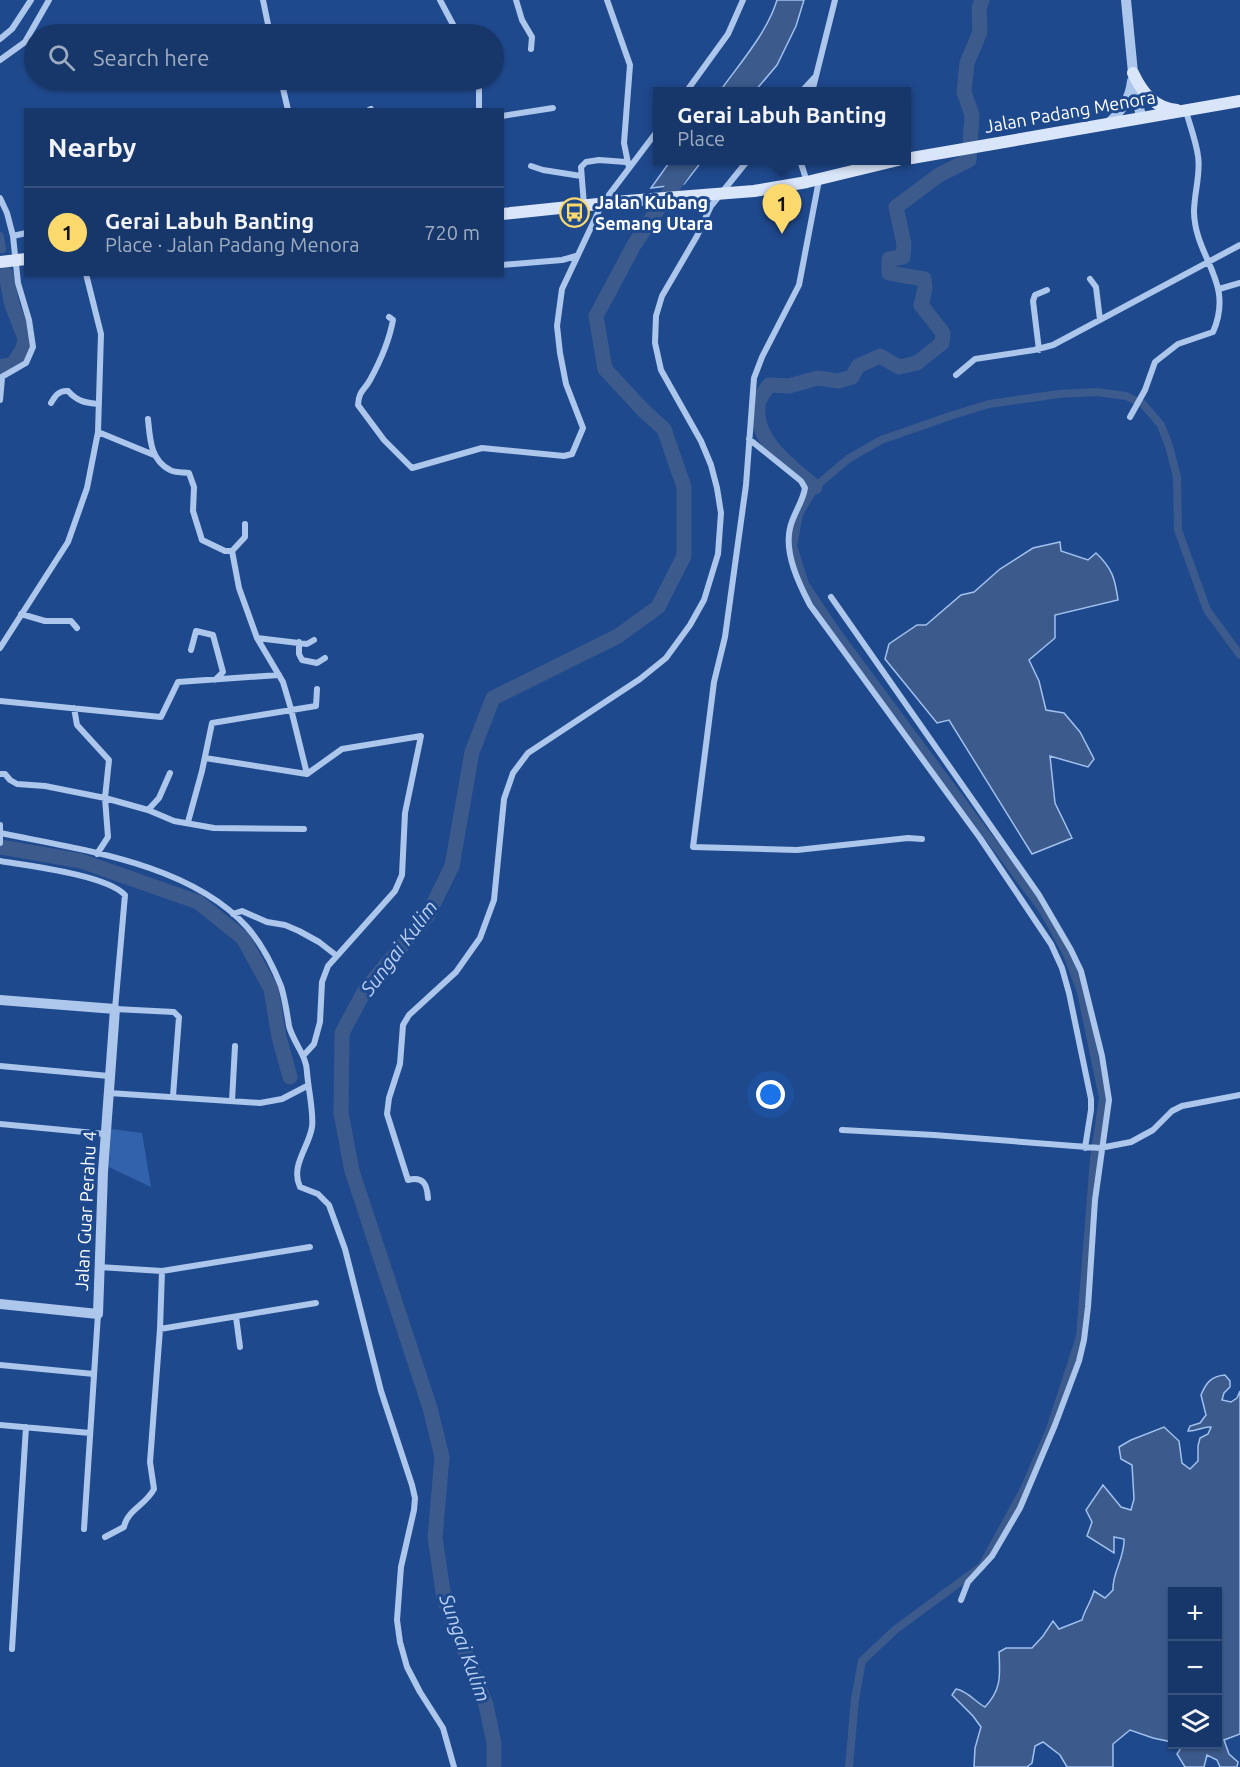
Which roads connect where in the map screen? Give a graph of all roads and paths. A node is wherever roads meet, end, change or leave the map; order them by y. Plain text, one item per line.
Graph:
1 (31, 0) edge
2 (49, 0) edge
3 (263, 0) edge
4 (440, 0) edge
5 (516, 0) edge
6 (607, 0) edge
7 (743, 0) edge
8 (835, 0) edge
9 (1126, 0) edge
10 (35, 24) edge
11 (268, 24) edge
12 (452, 24) edge
13 (0, 39) edge
14 (24, 43) edge
15 (531, 49) dead end
16 (0, 60) edge
17 (1132, 73) junction
18 (816, 76) junction
19 (690, 87) edge
20 (806, 87) edge
21 (813, 87) edge
22 (283, 90) edge
23 (479, 90) edge
24 (1240, 101) edge
25 (288, 108) edge
26 (479, 108) edge
27 (553, 108) dead end
28 (1186, 110) junction
29 (504, 116) edge
30 (1142, 118) junction
31 (1108, 124) junction
32 (653, 135) edge
33 (911, 158) edge
34 (627, 165) junction
35 (744, 165) edge
36 (803, 165) edge
37 (877, 165) edge
38 (531, 166) dead end
39 (581, 176) junction
40 (813, 180) junction
41 (723, 193) junction
42 (0, 198) edge
43 (602, 204) junction
44 (584, 206) junction
45 (504, 214) edge
46 (24, 234) edge
47 (14, 236) junction
48 (1240, 245) edge
49 (576, 256) junction
50 (20, 259) edge
51 (1209, 261) junction
52 (0, 262) edge
53 (504, 265) edge
54 (86, 276) edge
55 (1090, 279) dead end
56 (1240, 283) edge
57 (1219, 289) junction
58 (1047, 290) dead end
59 (388, 317) dead end
60 (1100, 320) junction
61 (1038, 350) junction
62 (956, 375) dead end
63 (1, 378) edge
64 (0, 400) edge
65 (51, 403) dead end
66 (99, 404) junction
67 (1130, 417) dead end
68 (148, 419) dead end
69 (98, 432) junction
70 (749, 439) junction
71 (154, 455) junction
72 (245, 524) dead end
73 (232, 551) junction
74 (831, 597) dead end
75 (21, 614) junction
76 (77, 628) dead end
77 (257, 638) junction
78 (314, 640) dead end
79 (299, 642) junction
80 (0, 644) edge
81 (191, 650) dead end
82 (325, 658) dead end
83 (279, 675) junction
84 (214, 680) junction
85 (317, 689) dead end
86 (0, 701) edge
87 (74, 708) junction
88 (291, 708) junction
89 (205, 758) junction
90 (170, 773) dead end
91 (0, 774) edge
92 (307, 774) junction
93 (105, 798) junction
94 (148, 810) junction
95 (188, 822) junction
96 (0, 825) edge
97 (304, 829) dead end
98 (1, 834) edge
99 (922, 839) dead end
100 (0, 843) edge
101 (97, 854) junction
102 (0, 861) edge
103 (233, 914) junction
104 (337, 956) junction
105 (0, 1000) edge
106 (115, 1009) junction
107 (235, 1046) dead end
108 (303, 1056) junction
109 (0, 1066) edge
110 (109, 1076) junction
111 (307, 1086) junction
112 (108, 1093) junction
113 (1240, 1095) edge
114 (173, 1096) junction
115 (232, 1101) junction
116 (0, 1124) edge
117 (842, 1130) dead end
118 (105, 1134) junction
119 (1086, 1148) junction
120 (1101, 1148) junction
121 (428, 1198) dead end
122 (310, 1246) dead end
123 (98, 1267) junction
124 (162, 1271) junction
125 (316, 1303) dead end
126 (0, 1304) edge
127 (98, 1314) junction
128 (236, 1317) junction
129 (160, 1329) junction
130 (240, 1347) dead end
131 (0, 1365) edge
132 (94, 1374) junction
133 (0, 1425) edge
134 (26, 1427) junction
135 (90, 1433) junction
136 (84, 1529) dead end
137 (105, 1537) dead end
138 (961, 1600) dead end
139 (12, 1649) dead end
140 (454, 1767) edge

1 - 13 street
2 - 10 street
3 - 11 street
4 - 12 street
5 - 15 street
6 - 34 street
7 - 19 street
8 - 18 street
9 - 17 street
14 - 16 street
17 - 28 main road
17 - 30 street
17 - 31 street
18 - 20 street
18 - 21 street
22 - 25 street
23 - 26 street
24 - 28 main road, Jalan Padang Menora
27 - 29 street
28 - 30 main road, Jalan Padang Menora
28 - 51 street
30 - 31 main road, Jalan Padang Menora
31 - 33 main road, Jalan Padang Menora
32 - 34 street
34 - 39 street
34 - 43 street
35 - 41 street
36 - 40 street
37 - 40 main road
38 - 39 street
39 - 44 street
40 - 41 main road
40 - 70 street
41 - 43 main road
41 - 121 street
42 - 47 street
43 - 44 main road
43 - 49 street
44 - 45 main road
46 - 47 street
47 - 50 street
48 - 51 street
49 - 53 street
49 - 59 street
50 - 52 main road
50 - 63 street
51 - 57 street
51 - 60 street
54 - 66 street
55 - 60 street
56 - 57 street
57 - 67 street
58 - 61 street
60 - 61 street
61 - 62 street
63 - 64 street
65 - 66 street
66 - 69 street
68 - 71 street
69 - 71 street
69 - 75 street
70 - 99 street
70 - 119 street
71 - 73 street
72 - 73 street
73 - 77 street
74 - 120 street
75 - 76 street
75 - 80 street
77 - 79 street
77 - 83 street
78 - 79 street
79 - 82 street
81 - 84 street
83 - 84 street
83 - 88 street
84 - 87 street
85 - 88 street
86 - 87 street
87 - 93 street
88 - 89 street
88 - 92 street
89 - 92 street
89 - 95 street
90 - 94 street
91 - 93 street
92 - 104 street
93 - 94 street
93 - 101 street
94 - 95 street
95 - 97 street
96 - 98 street
98 - 100 street
98 - 101 street
101 - 103 street
102 - 106 street, Jalan Guar Perahu 4
103 - 104 street
103 - 108 street
104 - 108 street
105 - 106 street
106 - 110 street, Jalan Guar Perahu 4
106 - 114 street
107 - 115 street
108 - 111 street
109 - 110 street
110 - 112 street, Jalan Guar Perahu 4
111 - 115 street
111 - 140 street
112 - 114 street
112 - 118 street, Jalan Guar Perahu 4
113 - 120 street
114 - 115 street
116 - 118 street
117 - 119 street
118 - 123 street, Jalan Guar Perahu 4
119 - 120 street
120 - 138 street
122 - 124 street
123 - 124 street
123 - 127 street, Jalan Guar Perahu 4
124 - 129 street
125 - 128 street
126 - 127 street
127 - 132 street, Jalan Guar Perahu 4
128 - 129 street
128 - 130 street
129 - 137 street
131 - 132 street
132 - 135 street, Jalan Guar Perahu 4
133 - 134 street
134 - 135 street
134 - 139 street
135 - 136 street, Jalan Guar Perahu 4

